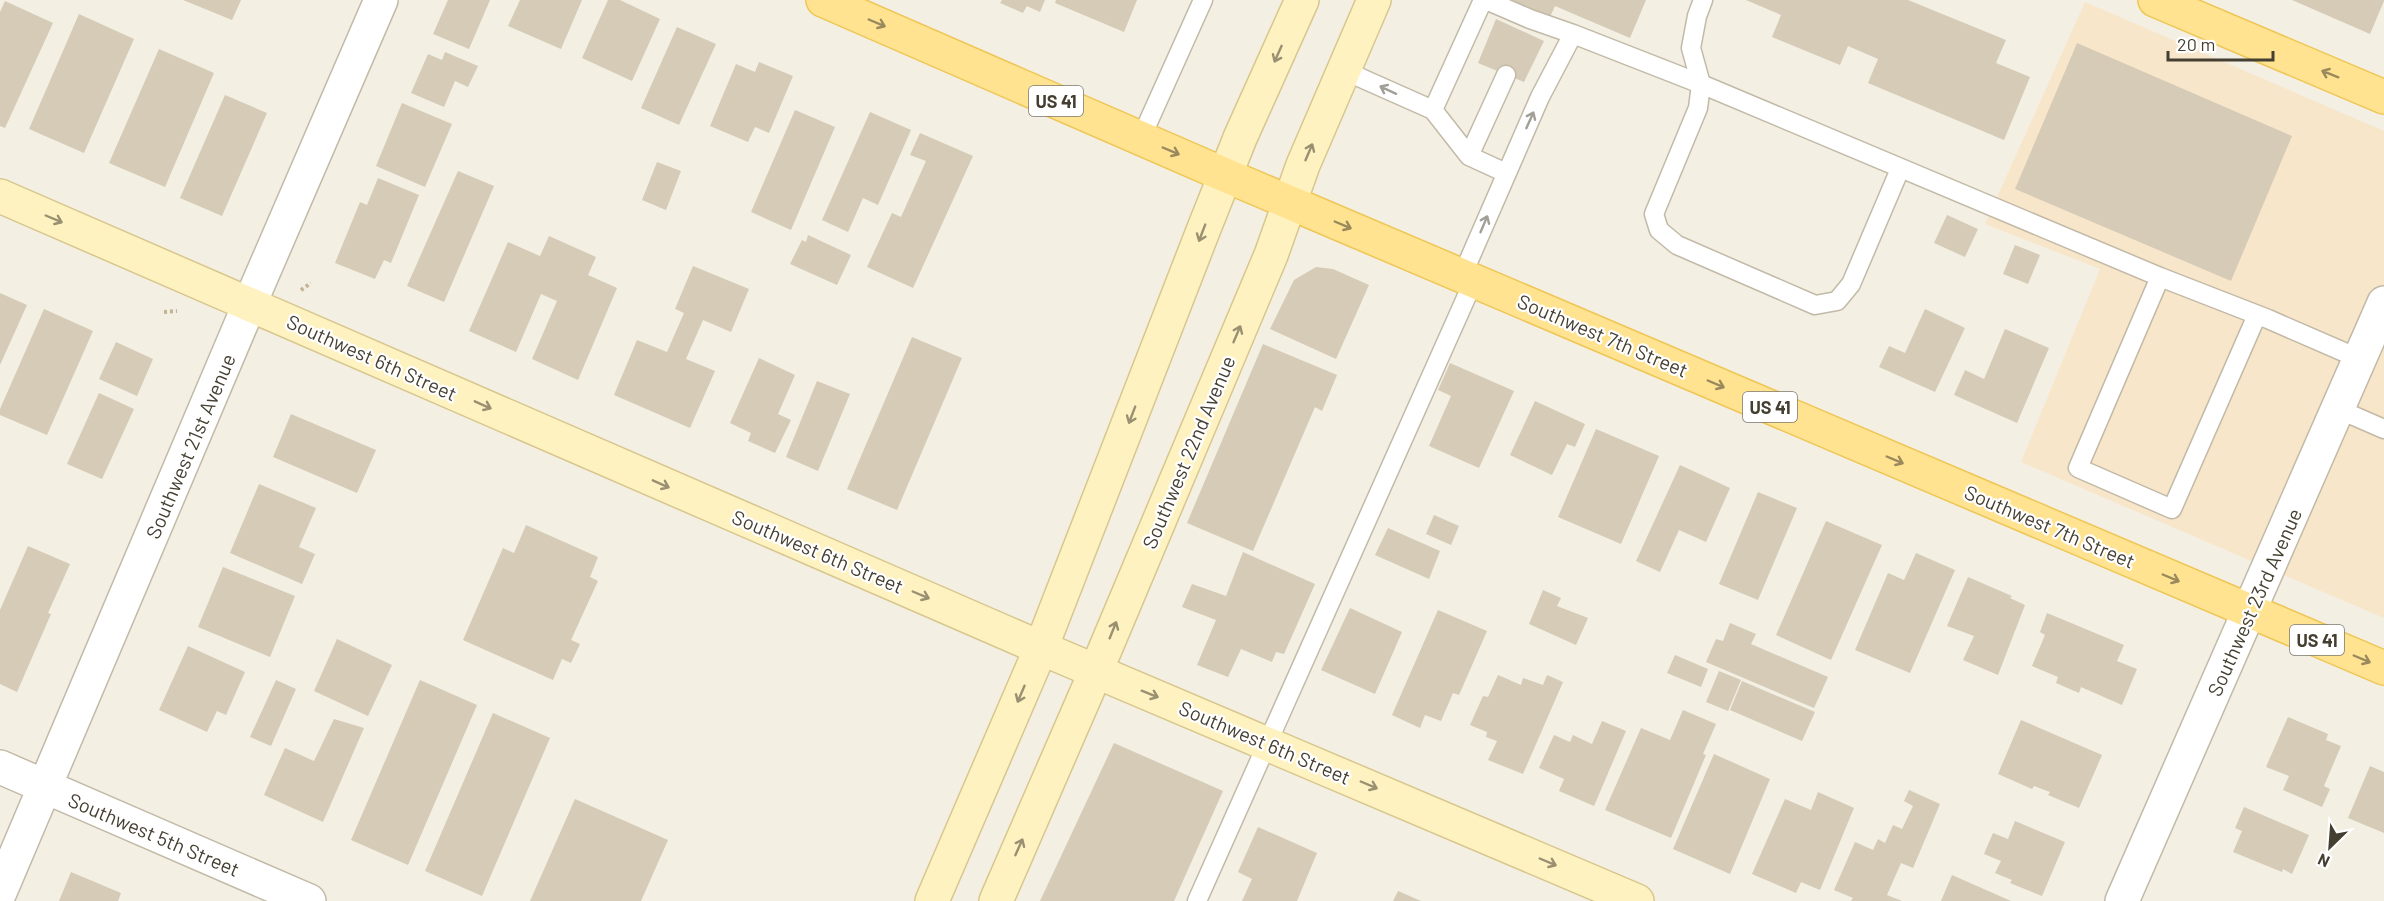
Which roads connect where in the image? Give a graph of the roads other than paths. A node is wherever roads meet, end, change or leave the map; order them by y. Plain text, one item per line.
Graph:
1 (381, 0) edge
2 (823, 0) edge
3 (1203, 0) edge
4 (1302, 0) edge
5 (1374, 0) edge
6 (1484, 0) edge
7 (1703, 0) edge
8 (2155, 0) edge
9 (1573, 34) junction
10 (1343, 70) junction
11 (1506, 75) dead end
12 (1701, 84) junction
13 (2384, 97) edge
14 (1433, 111) junction
15 (1141, 138) junction
16 (1469, 156) junction
17 (1900, 169) junction
18 (1506, 173) junction
19 (1225, 175) junction
20 (0, 196) edge
21 (1290, 202) junction
22 (2160, 277) junction
23 (1468, 278) junction
24 (250, 303) junction
25 (2384, 303) edge
26 (2257, 315) junction
27 (2360, 359) junction
28 (2338, 409) junction
29 (2384, 429) edge
30 (2251, 611) junction
31 (1041, 648) junction
32 (2384, 669) edge
33 (1096, 671) junction
34 (1266, 742) junction
35 (0, 767) edge
36 (45, 787) junction
37 (0, 892) edge
38 (309, 901) edge
39 (932, 901) edge
40 (996, 901) edge
41 (1197, 901) edge
42 (1637, 901) edge
43 (2122, 901) edge

1 - 24 street, Southwest 21st Avenue
2 -> 15 main road, Southwest 7th Street / US 41
3 - 15 lane
4 -> 19 main road
5 - 10 main road, Southwest 22nd Avenue
6 - 9 lane
6 - 14 lane
7 - 12 lane
13 -> 8 main road
9 - 12 lane
18 -> 9 lane
14 -> 10 lane
21 -> 10 main road, Southwest 22nd Avenue
11 - 16 lane
12 - 17 lane
12 - 17 lane
14 - 16 lane
15 -> 19 main road, Southwest 7th Street / US 41
16 - 18 lane
17 - 22 lane
23 -> 18 lane
19 - 21 main road, Southwest 7th Street / US 41
19 -> 31 main road
20 -> 24 main road, Southwest 6th Street
21 -> 23 main road, Southwest 7th Street / US 41
33 -> 21 main road, Southwest 22nd Avenue
22 - 26 lane
22 - 26 lane
23 -> 30 main road, Southwest 7th Street / US 41
23 - 34 lane
24 -> 31 main road, Southwest 6th Street
24 - 36 street, Southwest 21st Avenue
25 - 27 street, Southwest 23rd Avenue
26 - 27 lane
27 - 28 street, Southwest 23rd Avenue
28 - 29 lane
28 - 30 street, Southwest 23rd Avenue
30 -> 32 main road, Southwest 7th Street / US 41
30 - 43 street, Southwest 23rd Avenue
31 - 33 main road, Southwest 6th Street
31 -> 39 main road
33 -> 34 main road, Southwest 6th Street
40 -> 33 main road, Southwest 22nd Avenue
34 - 41 lane
34 -> 42 main road, Southwest 6th Street
35 - 36 street, Southwest 5th Street
36 - 37 street, Southwest 21st Avenue
36 - 38 street, Southwest 5th Street

